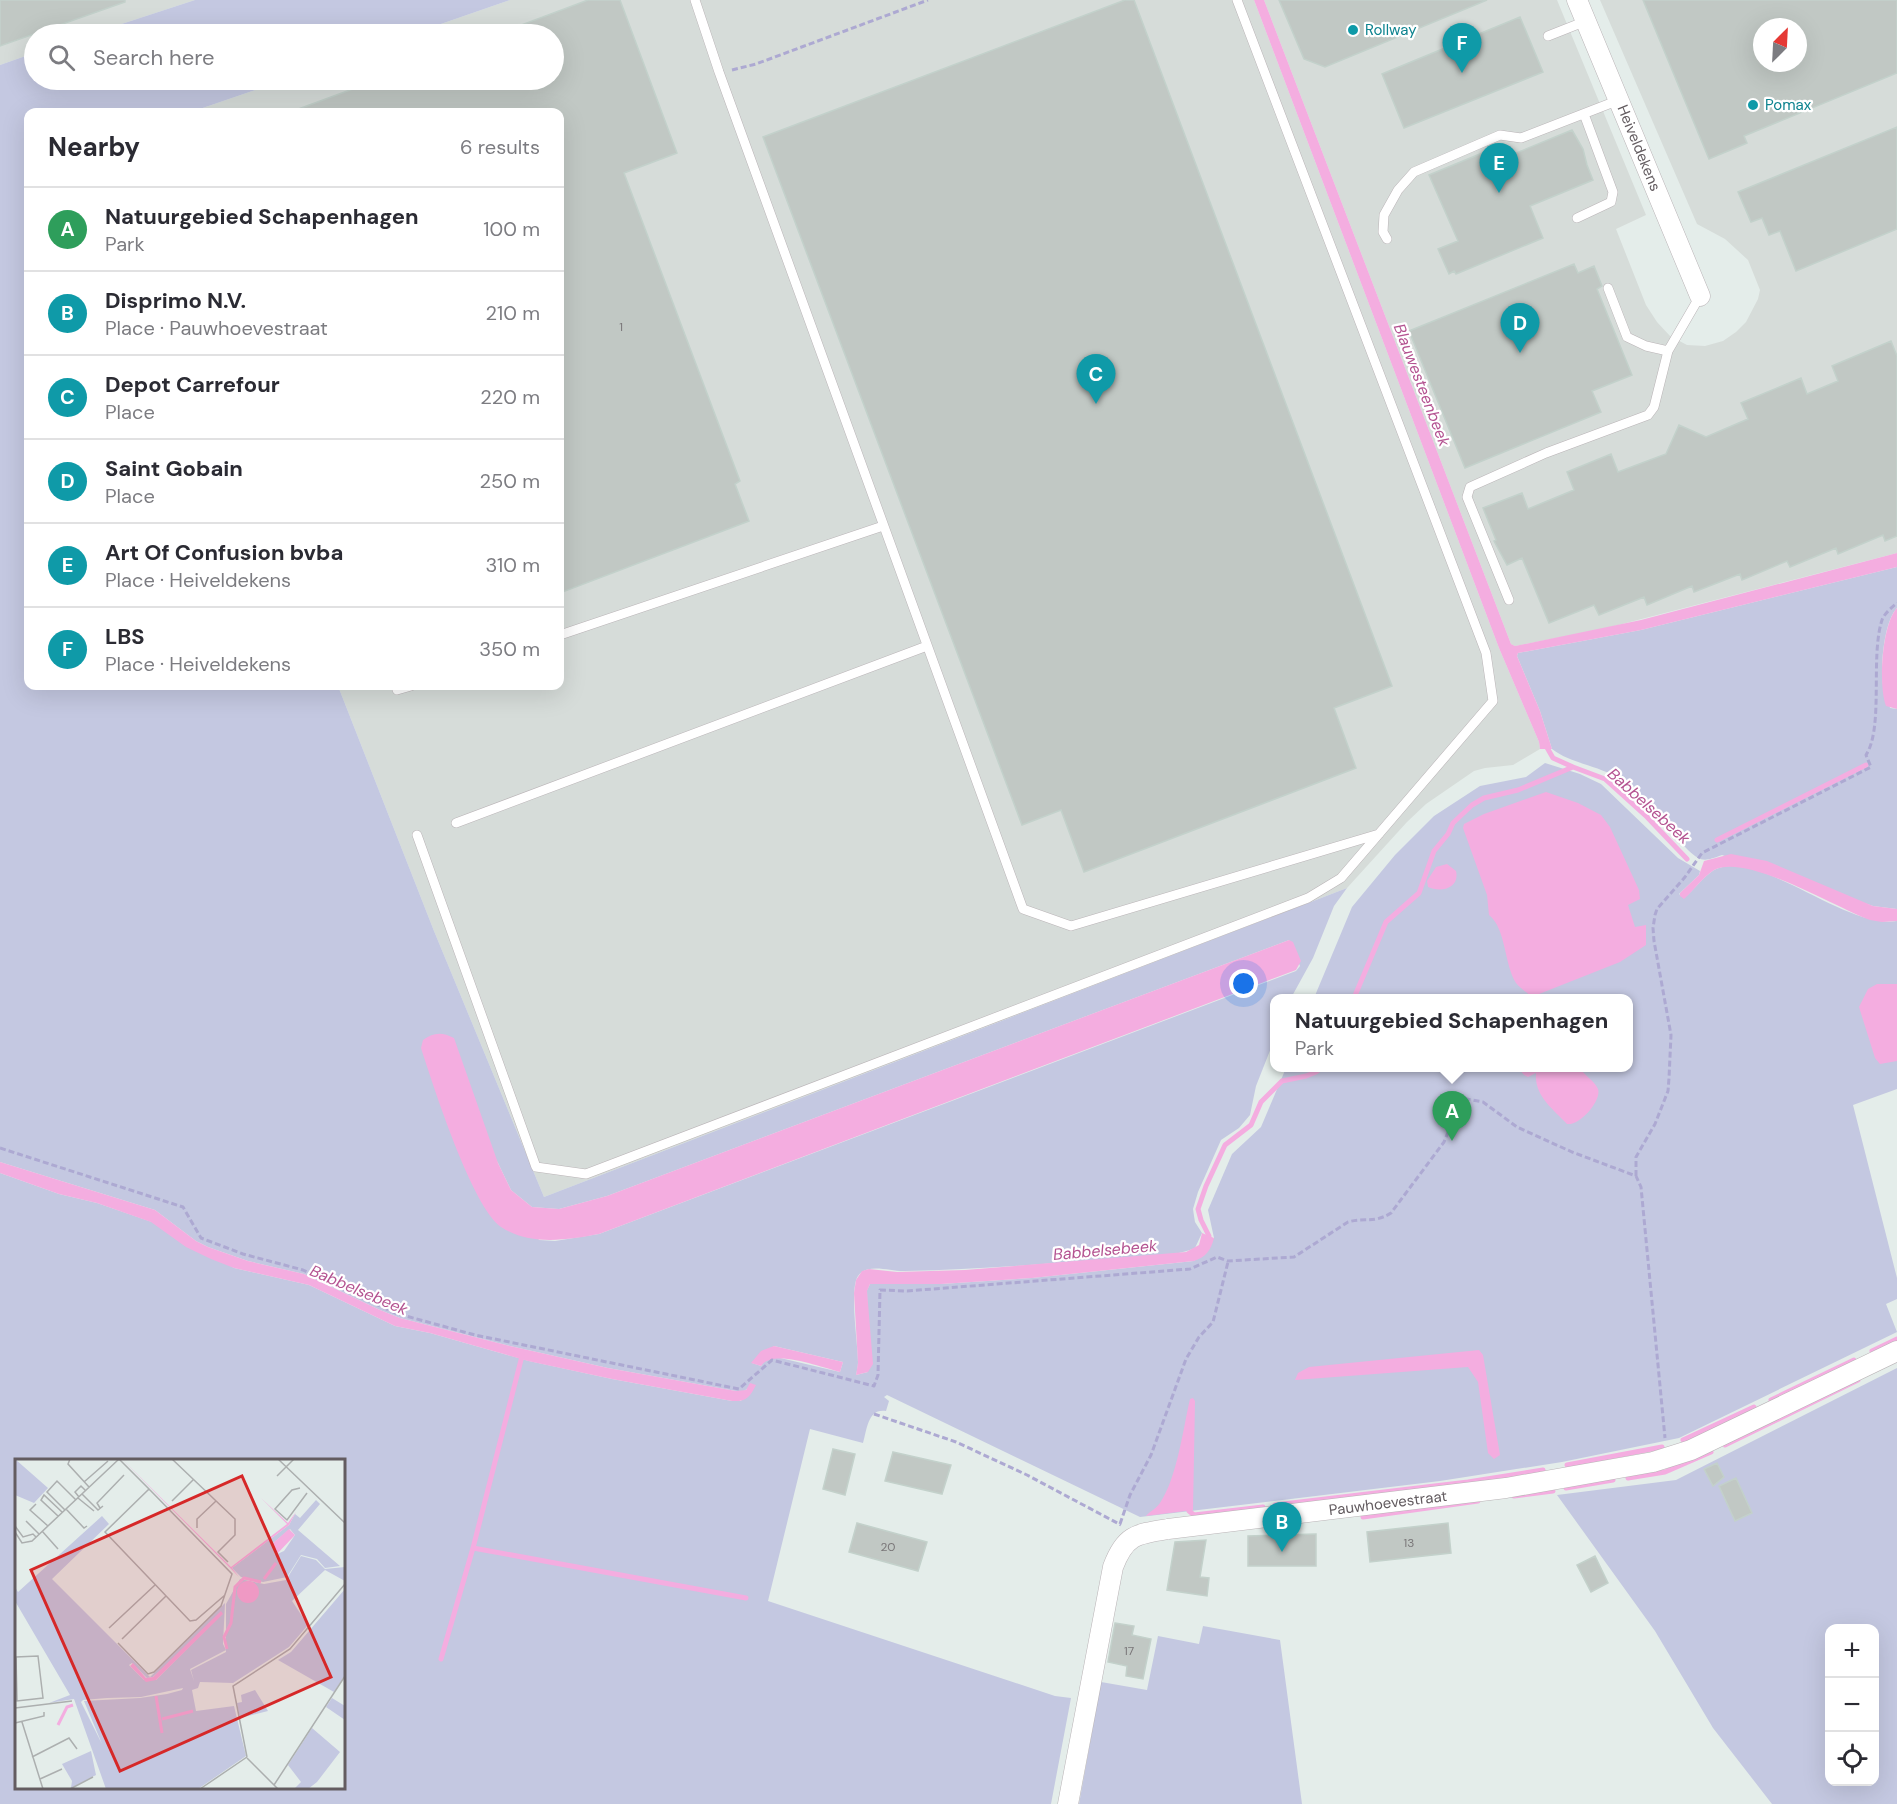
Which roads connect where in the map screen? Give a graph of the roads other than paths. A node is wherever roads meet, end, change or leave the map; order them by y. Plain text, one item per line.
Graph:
1 (695, 0) edge
2 (1237, 0) edge
3 (1577, 0) edge
4 (1586, 21) junction
5 (1548, 36) dead end
6 (1619, 100) junction
7 (1584, 114) junction
8 (1577, 218) dead end
9 (1388, 239) dead end
10 (1608, 288) dead end
11 (1700, 296) joint
12 (1668, 351) junction
13 (883, 526) junction
14 (1509, 600) dead end
15 (564, 634) edge
16 (927, 646) junction
17 (456, 823) dead end
18 (1379, 834) junction
19 (417, 835) dead end
20 (1897, 1351) edge
21 (1068, 1804) edge

1 - 13 lane
2 - 18 lane
3 - 4 street, Heiveldekens
4 - 5 lane
4 - 6 street, Heiveldekens
6 - 7 lane
6 - 11 street, Heiveldekens
7 - 8 lane
7 - 9 lane
10 - 12 lane
11 - 12 lane
12 - 14 lane
13 - 15 lane
13 - 16 lane
16 - 17 lane
16 - 18 lane
18 - 19 lane
20 - 21 street, Pauwhoevestraat

